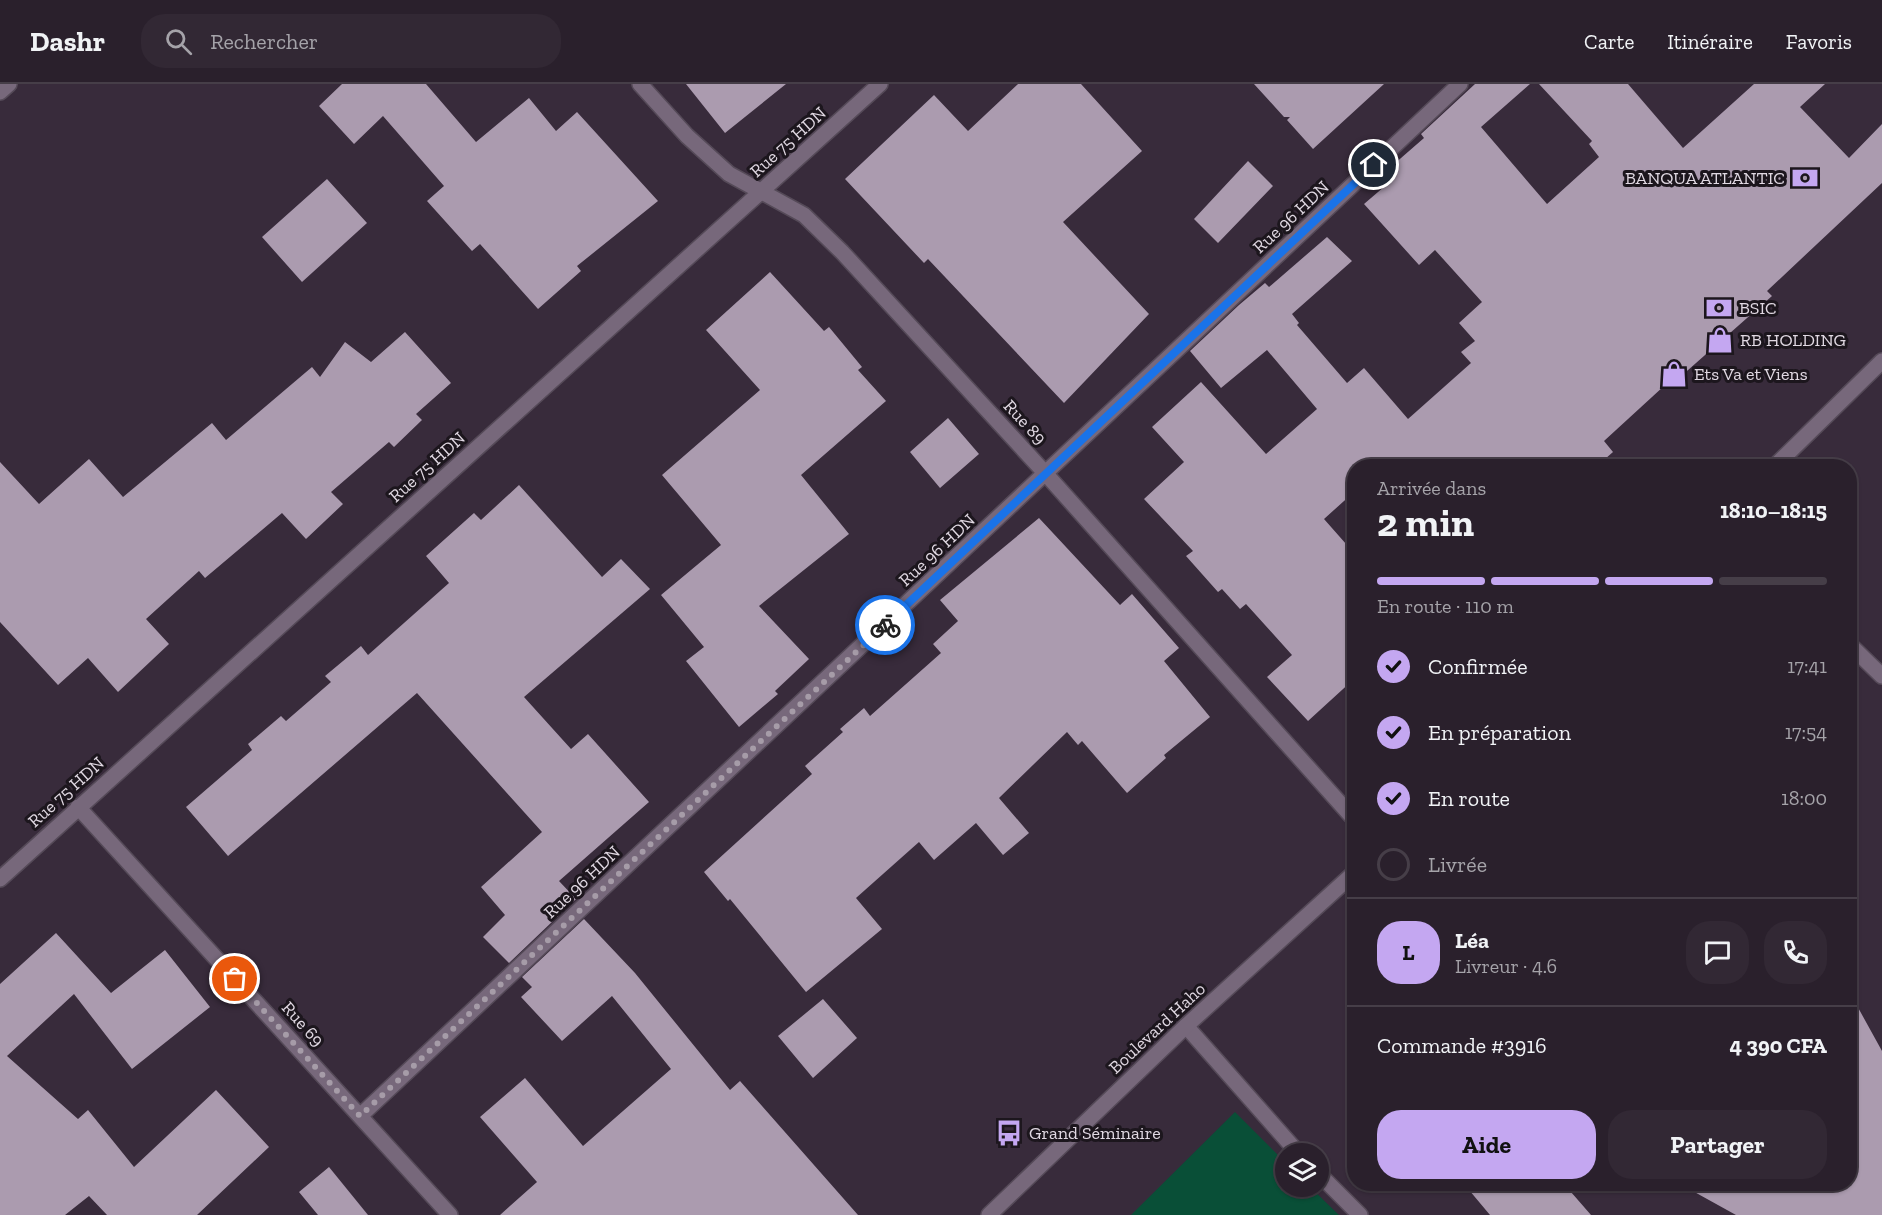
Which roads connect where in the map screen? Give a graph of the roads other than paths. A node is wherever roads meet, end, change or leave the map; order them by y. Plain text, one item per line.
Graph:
1 (9, 84) edge
2 (640, 84) edge
3 (880, 84) edge
4 (1460, 84) edge
5 (0, 92) edge
6 (764, 191) junction
7 (1882, 361) edge
8 (1782, 459) edge
9 (1046, 474) junction
10 (1857, 652) edge
11 (1882, 676) edge
12 (78, 807) junction
13 (1347, 811) edge
14 (0, 879) edge
15 (1347, 879) edge
16 (1186, 1026) junction
17 (360, 1116) junction
18 (1289, 1143) edge
19 (1329, 1184) edge
20 (450, 1215) edge
21 (989, 1215) edge
22 (1359, 1215) edge

1 - 5 street
2 - 6 street, Rue 89
3 - 6 street, Rue 75 HDN
4 - 9 street, Rue 96 HDN
6 - 9 street, Rue 89
6 - 12 street, Rue 75 HDN
7 - 8 street
9 - 13 street, Rue 89
9 - 17 street, Rue 96 HDN
10 - 11 street
12 - 14 street, Rue 75 HDN
12 - 17 street, Rue 69
15 - 16 street, Boulevard Haho
16 - 18 street
16 - 21 street, Boulevard Haho
17 - 20 street, Rue 69
19 - 22 street

